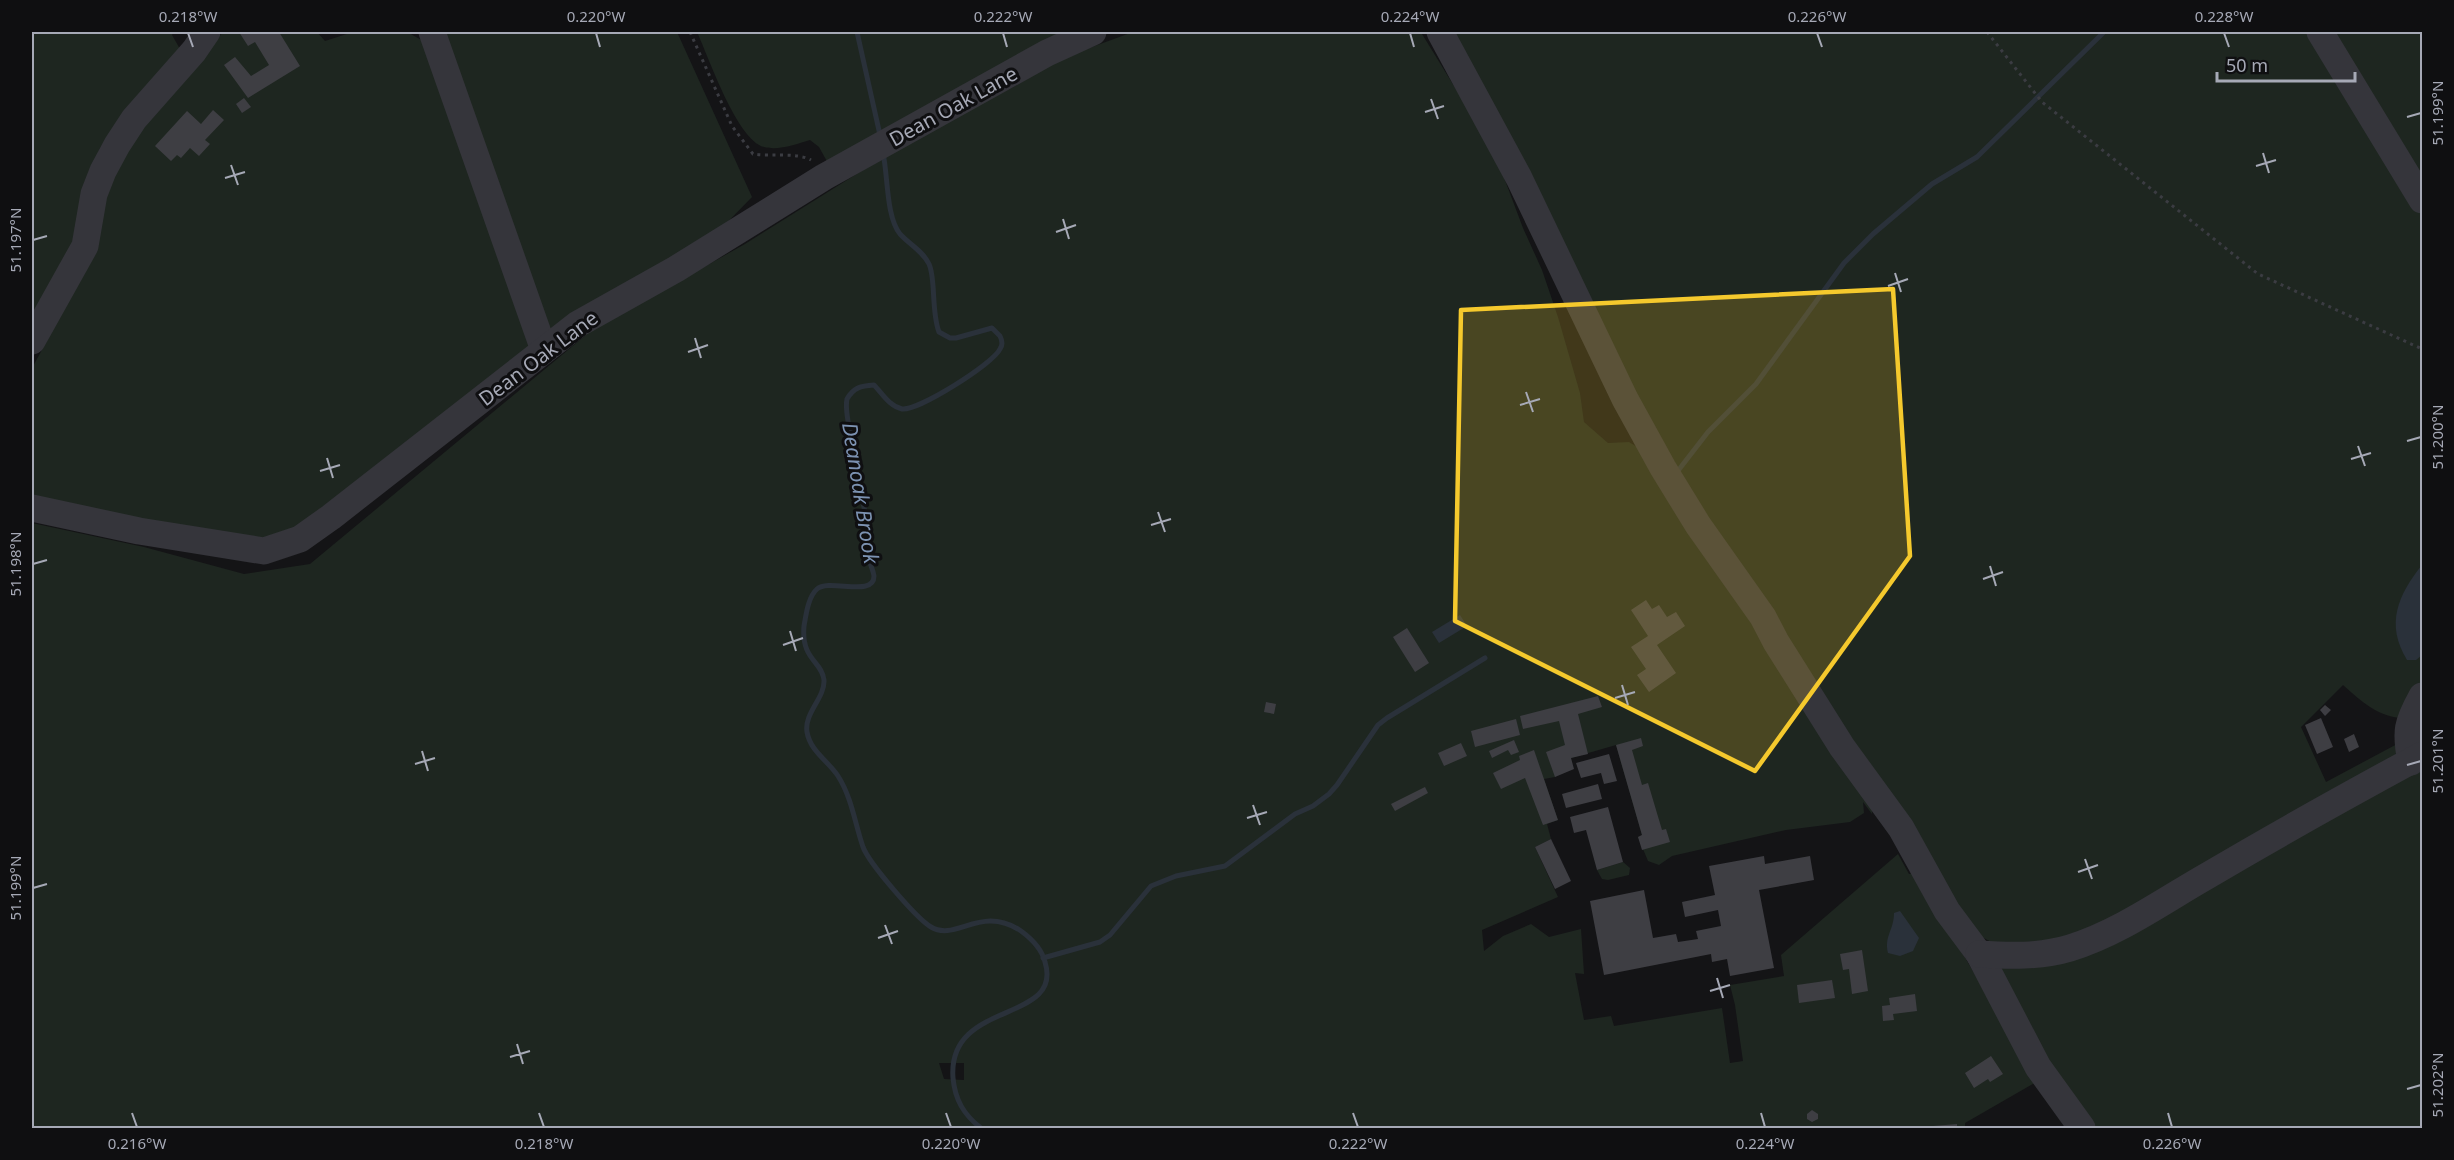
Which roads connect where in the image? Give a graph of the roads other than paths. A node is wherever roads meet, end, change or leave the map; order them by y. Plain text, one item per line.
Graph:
1 (207, 32) edge
2 (432, 32) edge
3 (1093, 32) edge
4 (1440, 32) edge
5 (2320, 32) edge
6 (2422, 200) edge
7 (32, 341) edge
8 (544, 350) junction
9 (32, 508) edge
10 (2422, 696) edge
11 (2417, 758) edge
12 (1979, 954) junction
13 (2082, 1128) edge

1 - 7 street
2 - 8 street
3 - 8 street, Dean Oak Lane
4 - 12 street
5 - 6 street
8 - 9 street, Dean Oak Lane
10 - 11 street
11 - 12 street
12 - 13 street

